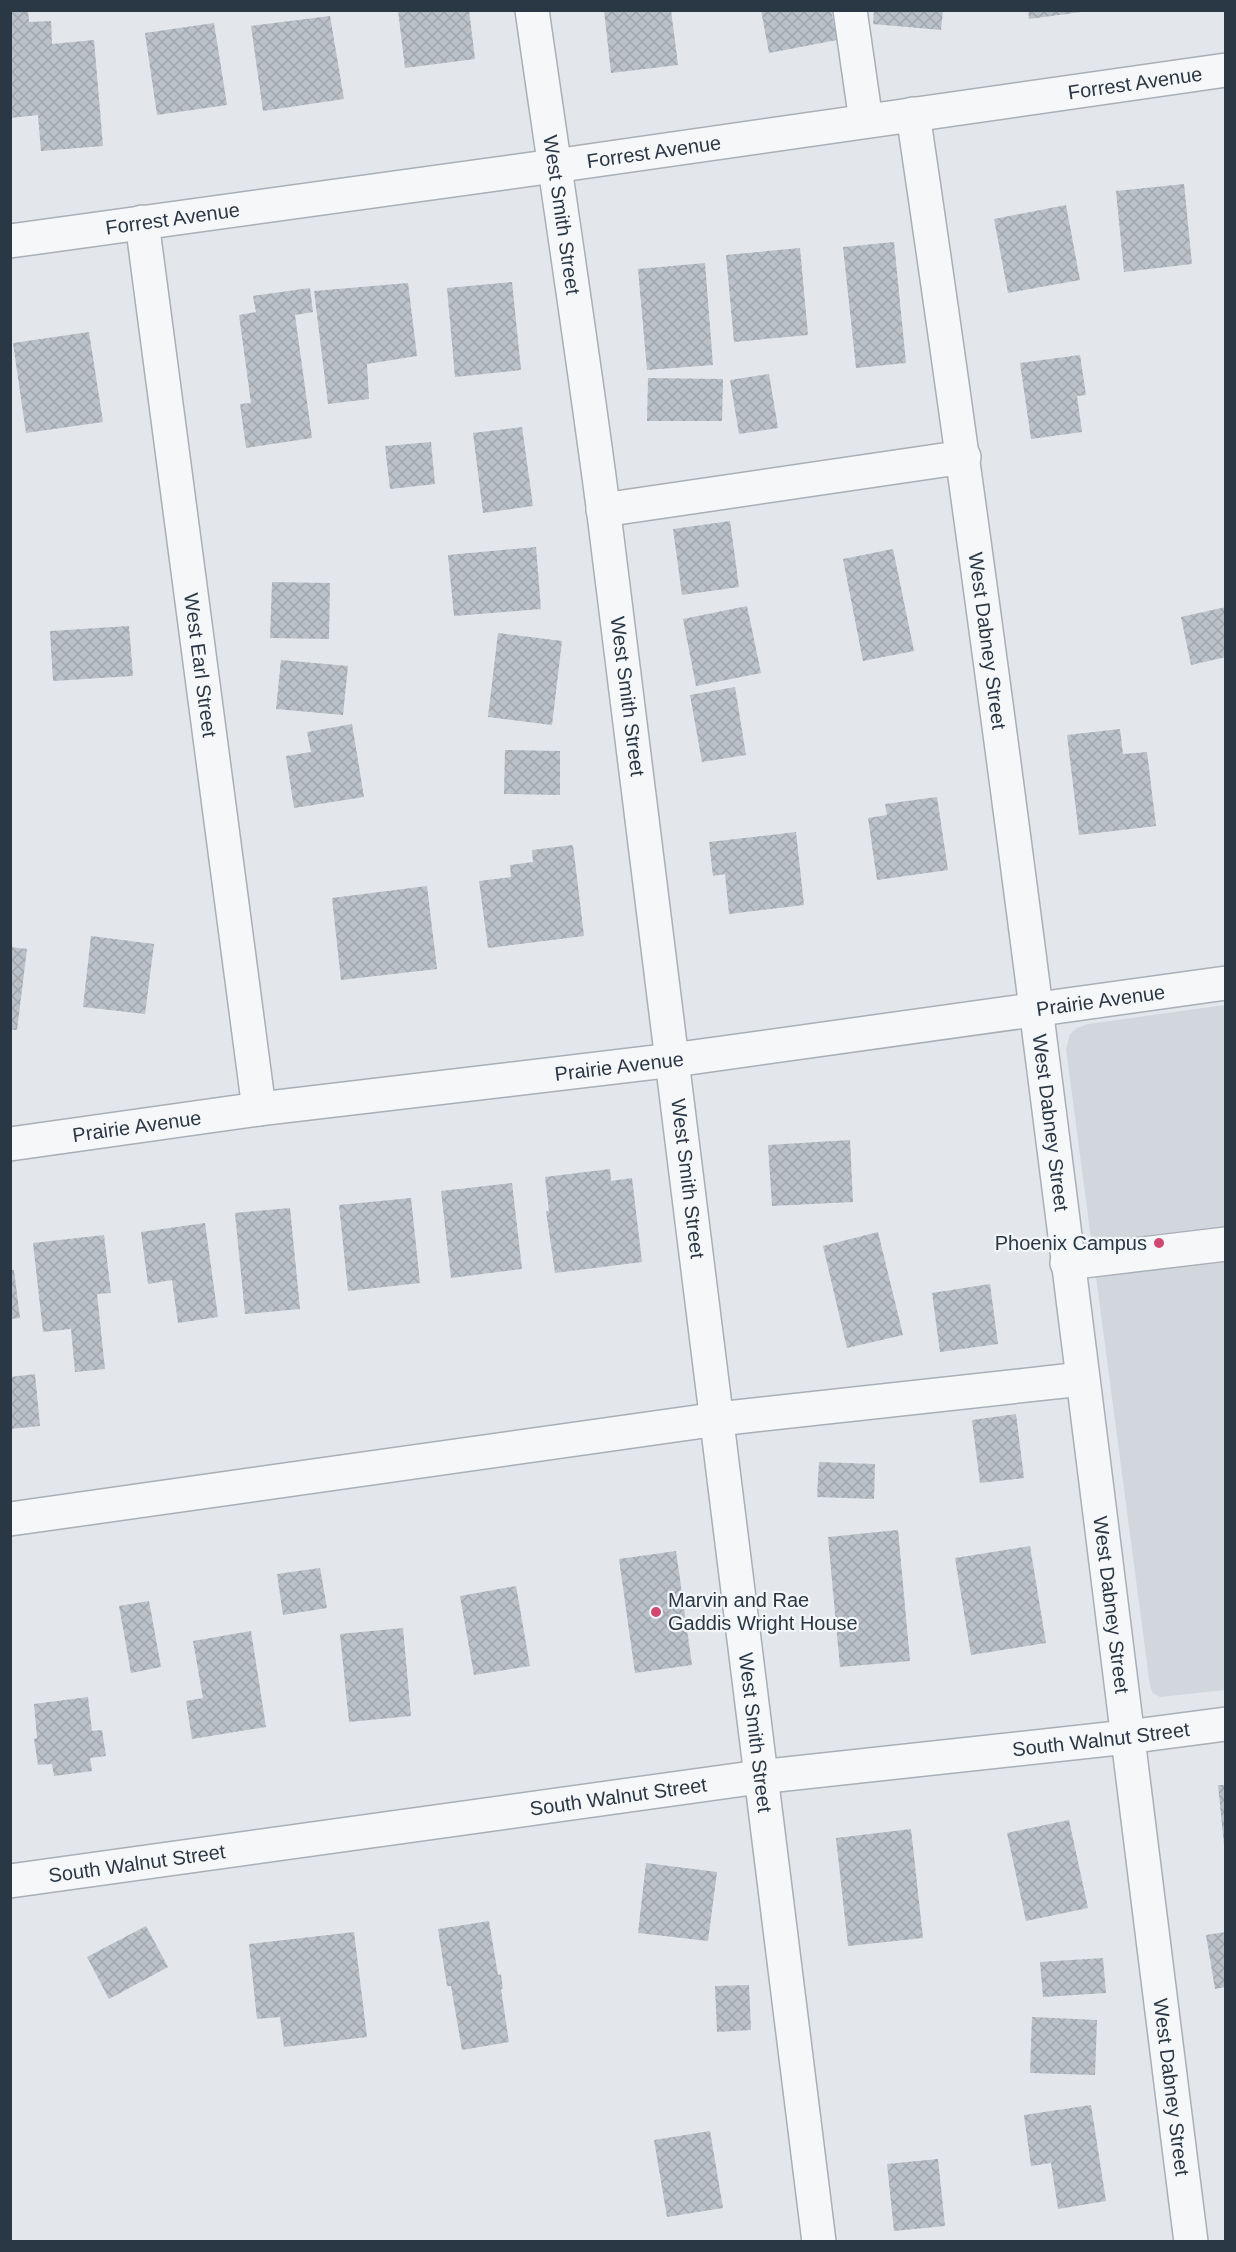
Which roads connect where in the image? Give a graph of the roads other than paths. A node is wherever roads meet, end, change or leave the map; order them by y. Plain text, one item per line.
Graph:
1 (532, 10) edge
2 (850, 10) edge
3 (1226, 70) edge
4 (913, 114) junction
5 (866, 121) junction
6 (554, 166) junction
7 (142, 222) junction
8 (10, 241) edge
9 (964, 457) junction
10 (603, 510) junction
11 (1226, 983) edge
12 (1037, 1008) junction
13 (673, 1060) junction
14 (259, 1109) junction
15 (10, 1144) edge
16 (1226, 1244) edge
17 (1068, 1263) junction
18 (1082, 1379) junction
19 (718, 1419) junction
20 (10, 1519) edge
21 (1226, 1724) edge
22 (1127, 1737) junction
23 (759, 1777) junction
24 (10, 1881) edge
25 (819, 2241) edge
26 (1191, 2241) edge

1 - 6 street, West Smith Street
2 - 5 street
3 - 4 street, Forrest Avenue
4 - 5 street, Forrest Avenue
4 - 9 street, West Dabney Street
5 - 6 street, Forrest Avenue
6 - 7 street, Forrest Avenue
6 - 10 street, West Smith Street
7 - 8 street, Forrest Avenue
7 - 14 street, West Earl Street
9 - 10 street
9 - 12 street, West Dabney Street
10 - 13 street, West Smith Street
11 - 12 street, Prairie Avenue
12 - 13 street, Prairie Avenue
12 - 17 street, West Dabney Street
13 - 14 street, Prairie Avenue
13 - 19 street, West Smith Street
14 - 15 street, Prairie Avenue
16 - 17 street
17 - 18 street, West Dabney Street
18 - 19 street
18 - 22 street, West Dabney Street
19 - 20 street
19 - 23 street, West Smith Street
21 - 22 street, South Walnut Street
22 - 23 street, South Walnut Street
22 - 26 street, West Dabney Street
23 - 24 street, South Walnut Street
23 - 25 street, West Smith Street

